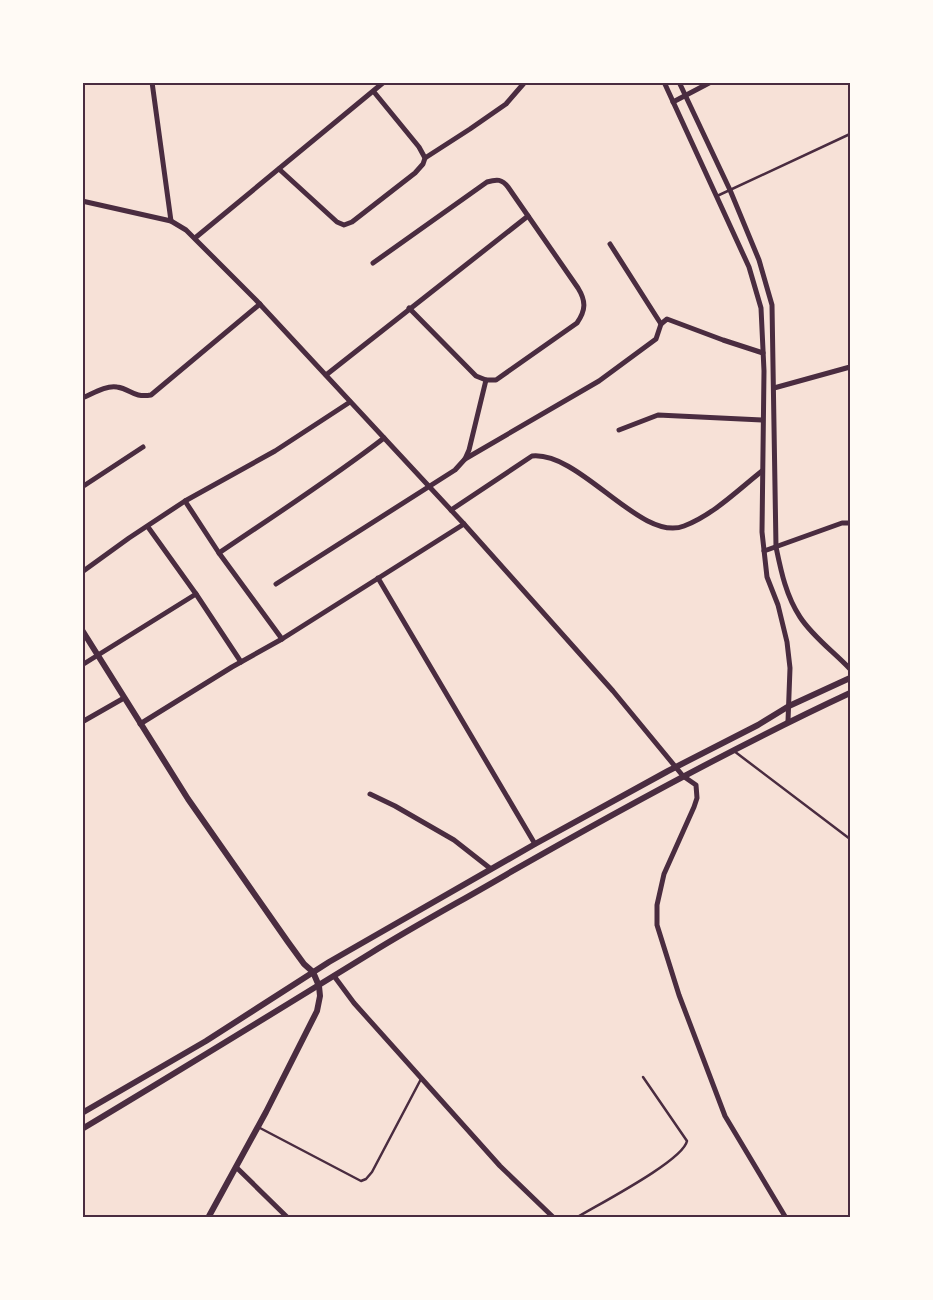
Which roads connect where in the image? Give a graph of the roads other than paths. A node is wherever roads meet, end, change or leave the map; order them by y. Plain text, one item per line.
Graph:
1 (152, 82) edge
2 (384, 82) edge
3 (525, 82) edge
4 (664, 82) edge
5 (679, 82) edge
6 (711, 82) edge
7 (374, 92) junction
8 (684, 96) junction
9 (673, 102) junction
10 (850, 134) edge
11 (424, 158) junction
12 (279, 169) junction
13 (730, 190) junction
14 (717, 196) junction
15 (82, 201) edge
16 (528, 216) junction
17 (171, 221) junction
18 (195, 238) junction
19 (610, 244) dead end
20 (373, 264) dead end
21 (260, 304) junction
22 (409, 308) junction
23 (661, 324) junction
24 (764, 353) junction
25 (850, 367) edge
26 (326, 375) junction
27 (486, 380) junction
28 (774, 388) junction
29 (82, 398) edge
30 (350, 402) junction
31 (762, 420) junction
32 (619, 430) dead end
33 (384, 438) junction
34 (143, 448) dead end
35 (464, 459) junction
36 (762, 471) junction
37 (82, 486) edge
38 (430, 487) junction
39 (185, 501) junction
40 (451, 510) junction
41 (849, 523) edge
42 (464, 524) junction
43 (148, 527) junction
44 (850, 529) edge
45 (776, 548) junction
46 (764, 551) junction
47 (219, 553) junction
48 (82, 572) edge
49 (378, 578) junction
50 (276, 584) dead end
51 (196, 594) junction
52 (82, 630) edge
53 (282, 639) junction
54 (99, 654) junction
55 (241, 662) junction
56 (82, 665) edge
57 (850, 670) edge
58 (850, 678) edge
59 (850, 693) edge
60 (124, 698) junction
61 (789, 706) junction
62 (82, 722) edge
63 (788, 722) junction
64 (140, 724) junction
65 (733, 751) junction
66 (676, 766) junction
67 (683, 776) junction
68 (370, 794) dead end
69 (850, 839) edge
70 (535, 844) junction
71 (491, 869) junction
72 (313, 972) junction
73 (334, 976) junction
74 (320, 986) junction
75 (643, 1077) dead end
76 (422, 1079) junction
77 (82, 1113) edge
78 (258, 1127) junction
79 (82, 1129) edge
80 (236, 1167) junction
81 (208, 1218) edge
82 (288, 1218) edge
83 (554, 1218) edge
84 (576, 1218) edge
85 (786, 1218) edge

1 - 17 street
2 - 7 street
3 - 11 street
4 - 9 street
5 - 8 street
6 - 8 street
7 - 11 street
7 - 12 street
8 - 9 street
8 - 13 street
9 - 14 street
10 - 13 lane
11 - 12 street
12 - 18 street
13 - 14 lane
13 - 28 street
14 - 24 street
15 - 17 street
16 - 20 street
16 - 22 street
16 - 27 street
17 - 18 street
18 - 21 street
19 - 23 street
21 - 26 street
21 - 29 street
22 - 26 street
22 - 27 street
23 - 24 street
23 - 35 street
24 - 31 street
25 - 28 street
26 - 30 street
27 - 35 street
28 - 45 street
30 - 33 street
30 - 39 street
31 - 32 street
31 - 36 street
33 - 38 street
33 - 47 street
34 - 37 street
35 - 38 street
36 - 40 street
36 - 46 street
38 - 40 street
38 - 50 street
39 - 43 street
39 - 47 street
40 - 42 street
41 - 44 street
41 - 45 street
42 - 49 street
42 - 66 street
43 - 48 street
43 - 51 street
45 - 46 street
45 - 57 street
46 - 61 street
47 - 53 street
49 - 53 street
49 - 70 street
51 - 54 street
51 - 55 street
52 - 54 street
53 - 55 street
54 - 56 street
54 - 60 street
55 - 64 street
58 - 61 street
59 - 63 street
60 - 62 street
60 - 64 street
61 - 63 street
61 - 66 street
63 - 65 street
64 - 72 street
65 - 67 street
65 - 69 lane
66 - 67 street
66 - 70 street
67 - 73 street
67 - 85 street
68 - 71 street
70 - 71 street
71 - 72 street
72 - 74 street
72 - 77 street
73 - 74 street
73 - 76 street
74 - 78 street
74 - 79 street
75 - 84 lane
76 - 78 lane
76 - 83 street
78 - 80 street
80 - 81 street
80 - 82 street

